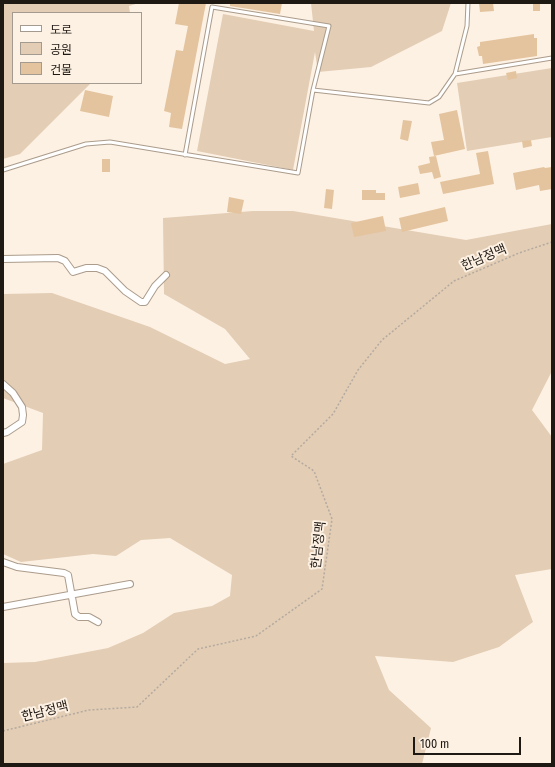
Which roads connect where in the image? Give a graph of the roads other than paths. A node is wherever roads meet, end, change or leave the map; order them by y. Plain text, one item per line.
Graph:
1 (468, 3) edge
2 (552, 58) edge
3 (455, 74) junction
4 (313, 90) junction
5 (185, 155) junction
6 (3, 170) edge
7 (3, 259) edge
8 (166, 275) dead end
9 (3, 384) edge
10 (3, 433) edge
11 (3, 562) edge
12 (130, 584) dead end
13 (71, 595) junction
14 (3, 607) edge
15 (98, 622) dead end

1 - 3 lane
2 - 3 lane
3 - 4 lane
4 - 5 lane
4 - 5 lane
5 - 6 lane
7 - 8 street
9 - 10 street
11 - 13 street
12 - 13 street
13 - 14 street
13 - 15 street

